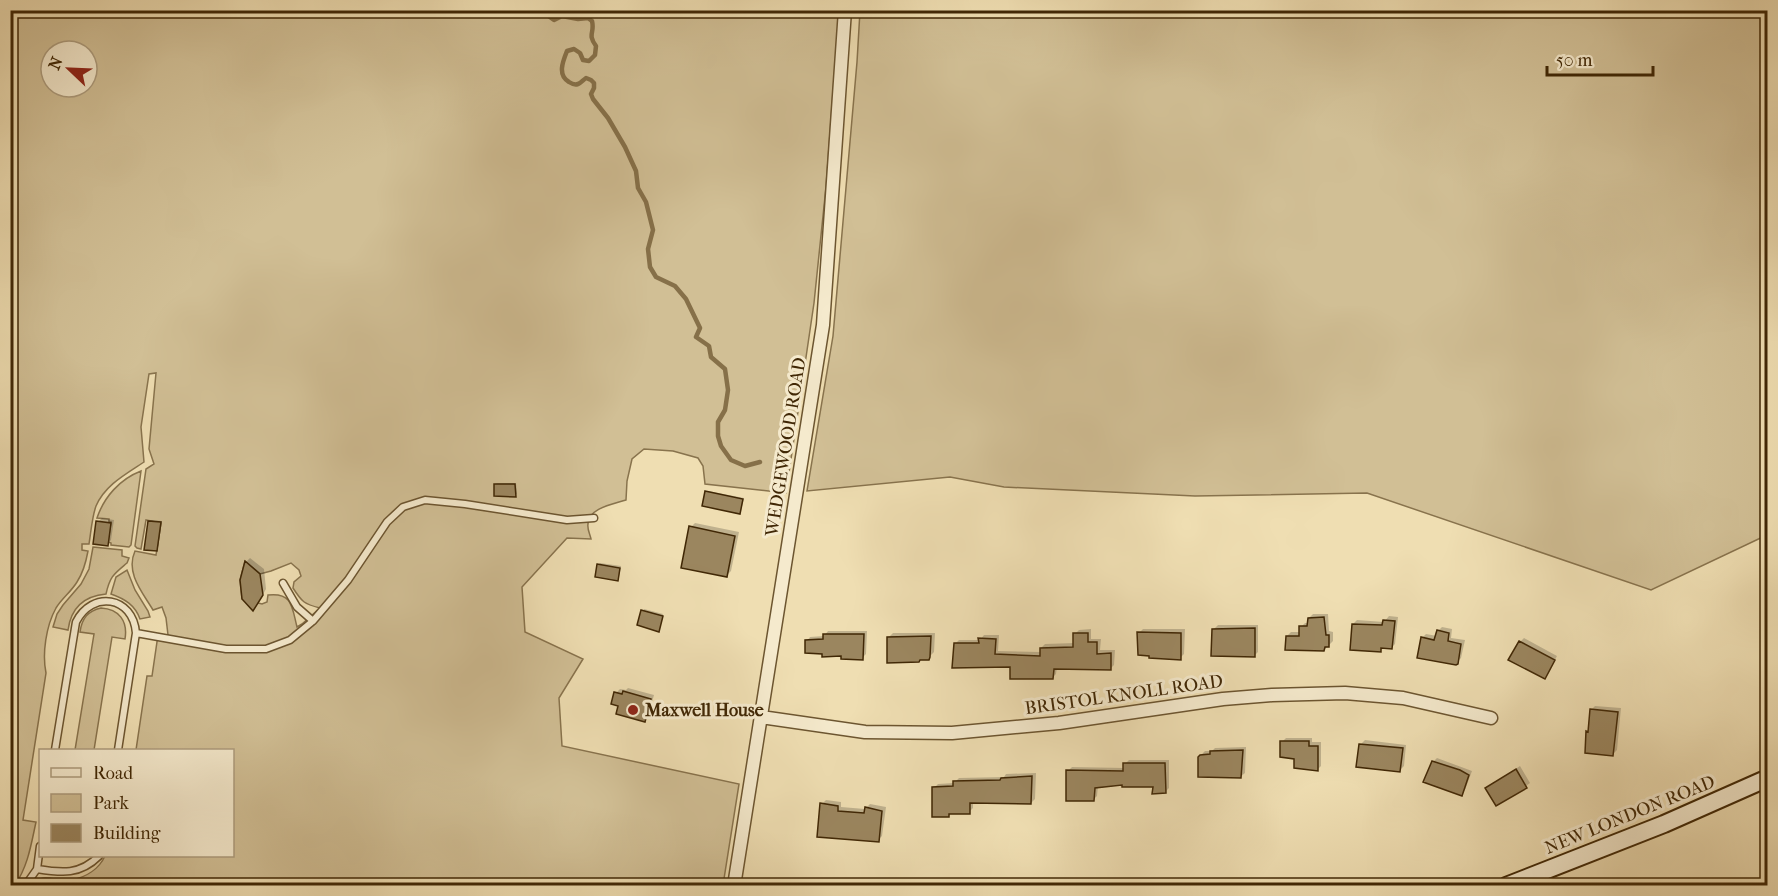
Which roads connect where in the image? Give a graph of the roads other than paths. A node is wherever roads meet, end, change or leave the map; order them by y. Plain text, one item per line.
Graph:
1 (845, 10) edge
2 (594, 518) dead end
3 (283, 583) dead end
4 (313, 621) junction
5 (136, 633) junction
6 (761, 717) junction
7 (1491, 718) dead end
8 (55, 749) edge
9 (117, 749) edge
10 (1767, 778) edge
11 (39, 854) edge
12 (97, 857) edge
13 (37, 869) junction
14 (1540, 879) edge
15 (25, 885) edge
16 (734, 885) edge
17 (1506, 885) edge

1 - 6 street, WEDGEWOOD ROAD
2 - 4 lane
3 - 4 lane
4 - 5 lane
5 - 8 lane
5 - 9 lane
6 - 7 street, BRISTOL KNOLL ROAD
6 - 16 street, WEDGEWOOD ROAD
10 - 14 main road, NEW LONDON ROAD
11 - 13 lane
12 - 13 lane
13 - 15 lane
14 - 17 main road, NEW LONDON ROAD

